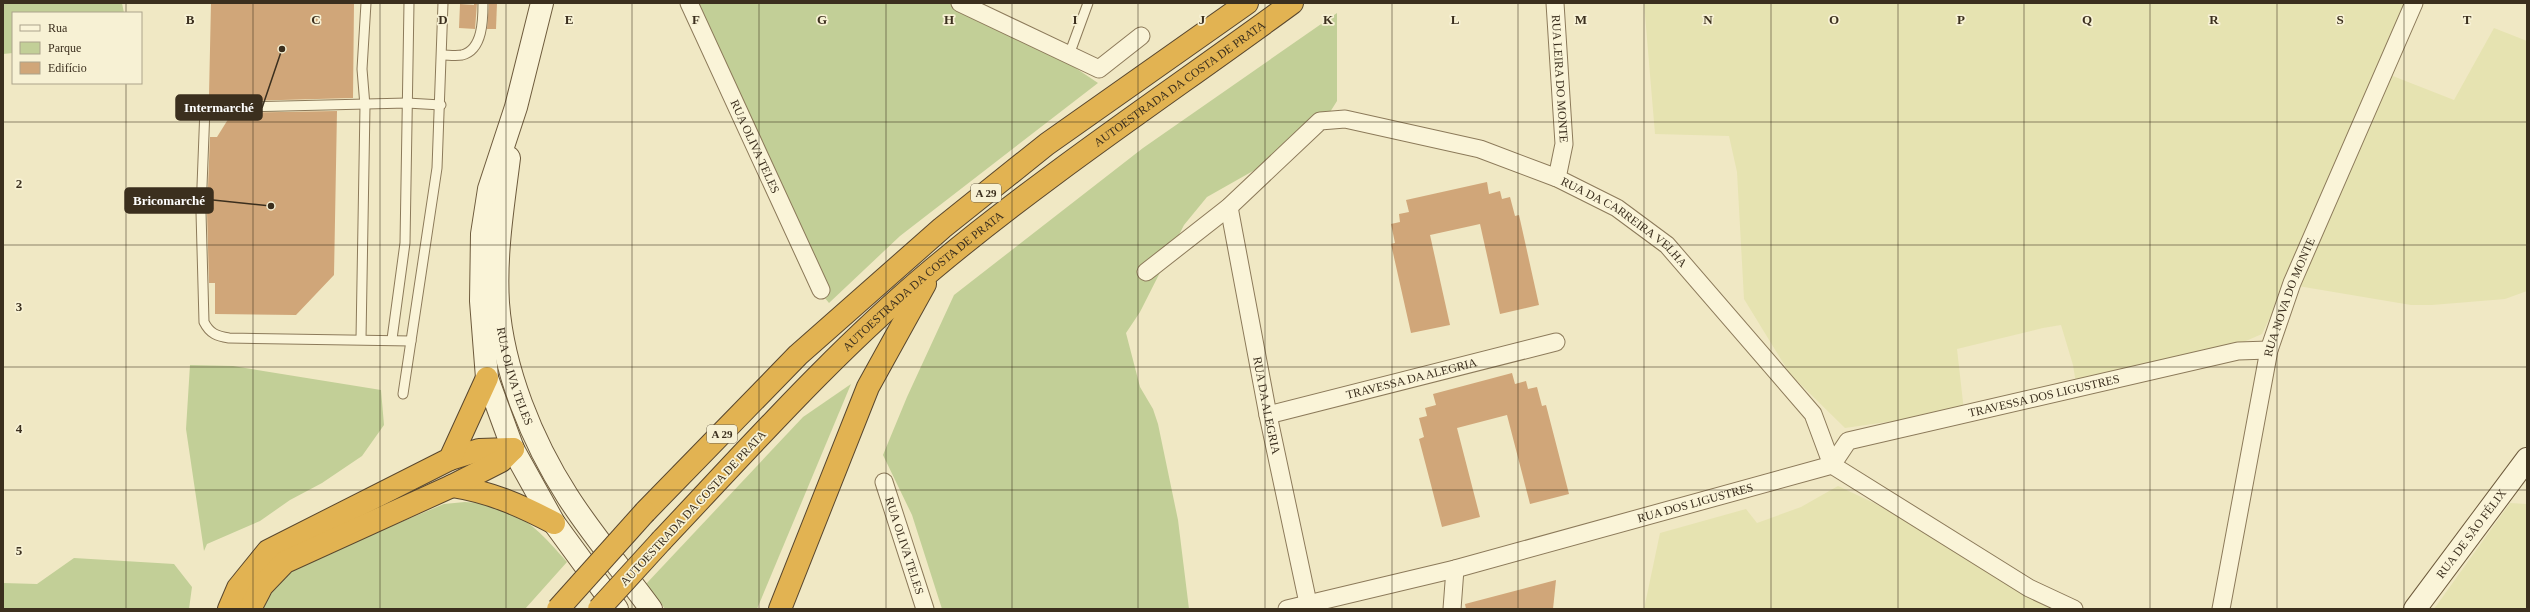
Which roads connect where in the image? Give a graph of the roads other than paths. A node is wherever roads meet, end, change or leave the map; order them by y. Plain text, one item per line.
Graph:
1 (366, 3) edge
2 (409, 3) edge
3 (443, 3) edge
4 (482, 3) edge
5 (542, 3) edge
6 (689, 3) edge
7 (960, 3) edge
8 (1088, 3) edge
9 (1247, 3) edge
10 (1292, 3) edge
11 (1555, 3) edge
12 (2414, 3) edge
13 (1141, 36) dead end
14 (442, 55) junction
15 (1069, 55) junction
16 (407, 103) junction
17 (441, 105) junction
18 (365, 106) junction
19 (516, 107) junction
20 (1557, 178) junction
21 (1229, 207) junction
22 (933, 269) junction
23 (1146, 272) dead end
24 (821, 290) dead end
25 (361, 339) junction
26 (392, 339) junction
27 (411, 341) junction
28 (1556, 342) dead end
29 (2269, 350) junction
30 (487, 378) junction
31 (403, 394) dead end
32 (526, 414) junction
33 (1268, 414) junction
34 (513, 449) junction
35 (450, 459) junction
36 (2527, 459) edge
37 (548, 463) junction
38 (1832, 465) junction
39 (884, 482) dead end
40 (452, 486) junction
41 (554, 523) junction
42 (1455, 569) junction
43 (1308, 603) junction
44 (229, 609) edge
45 (250, 609) edge
46 (558, 609) edge
47 (599, 609) edge
48 (618, 609) edge
49 (651, 609) edge
50 (780, 609) edge
51 (925, 609) edge
52 (1287, 609) edge
53 (1452, 609) edge
54 (2074, 609) edge
55 (2221, 609) edge
56 (2415, 609) edge

1 - 18 lane
2 - 16 lane
3 - 14 lane
4 - 14 lane
5 - 19 main road, RUA OLIVA TELES
6 - 24 street, RUA OLIVA TELES
7 - 15 street
8 - 15 lane
9 - 46 highway, A 29, bridge
10 - 22 highway, AUTOESTRADA DA COSTA DE PRATA / A 29
11 - 20 street, RUA LEIRA DO MONTE
12 - 29 street, RUA NOVA DO MONTE
13 - 15 street
14 - 17 lane
16 - 17 lane
16 - 18 lane
16 - 26 lane
17 - 27 lane
18 - 25 lane
18 - 25 lane
19 - 30 main road, RUA OLIVA TELES
19 - 32 main road, RUA OLIVA TELES
20 - 21 street, RUA DA CARREIRA VELHA
20 - 38 street, RUA DA CARREIRA VELHA
21 - 23 street
21 - 33 street, RUA DA ALEGRIA
22 - 47 highway, AUTOESTRADA DA COSTA DE PRATA / A 29, bridge
22 - 50 highway
25 - 26 lane
26 - 27 lane
27 - 31 lane
28 - 33 street, TRAVESSA DA ALEGRIA
29 - 38 street, TRAVESSA DOS LIGUSTRES
29 - 55 street, RUA NOVA DO MONTE
30 - 34 main road, RUA OLIVA TELES
30 - 35 highway
32 - 34 main road
32 - 37 main road, RUA OLIVA TELES
33 - 43 street, RUA DA ALEGRIA
34 - 35 highway
34 - 37 main road
34 - 40 highway
34 - 41 main road, RUA OLIVA TELES
35 - 44 highway
36 - 56 main road, RUA DE SÃO FÉLIX
37 - 49 main road, RUA OLIVA TELES
38 - 42 street, RUA DOS LIGUSTRES
38 - 54 street
39 - 51 street, RUA OLIVA TELES
40 - 41 highway
40 - 45 highway
41 - 48 main road, RUA OLIVA TELES
42 - 43 street, RUA DOS LIGUSTRES
42 - 53 street
43 - 52 street, RUA DOS LIGUSTRES

